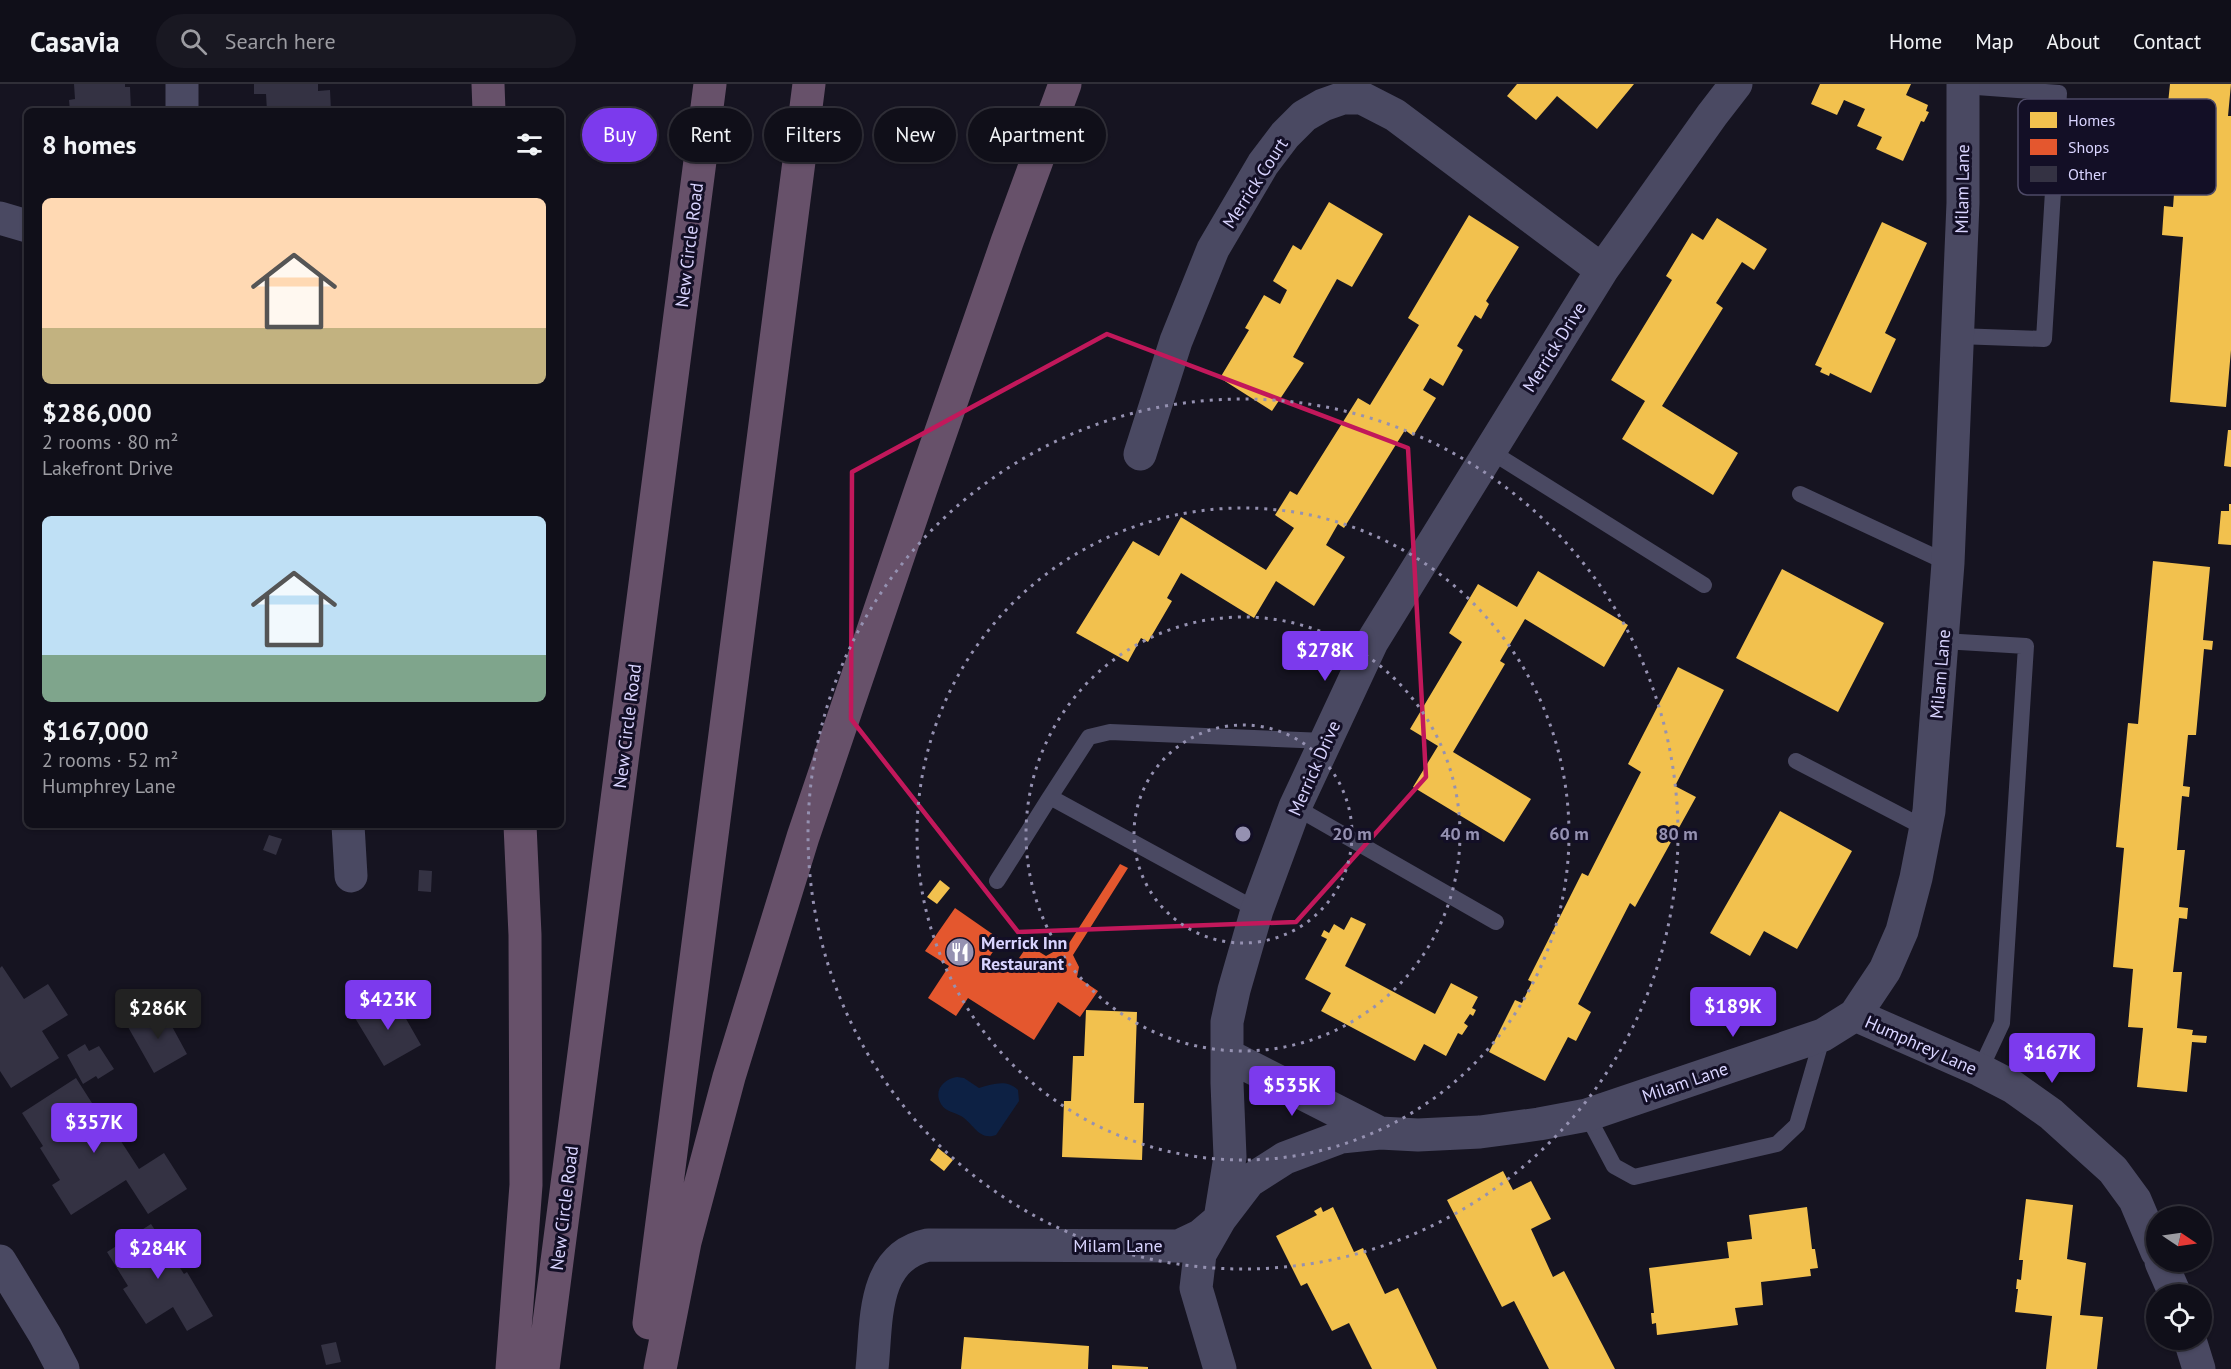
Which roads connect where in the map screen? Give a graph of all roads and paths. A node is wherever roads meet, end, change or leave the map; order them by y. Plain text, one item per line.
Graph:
1 (182, 84) edge
2 (488, 84) edge
3 (710, 84) edge
4 (809, 84) edge
5 (1065, 84) edge
6 (1736, 84) edge
7 (1963, 85) edge
8 (1343, 91) edge
9 (2059, 99) edge
10 (182, 108) edge
11 (489, 108) edge
12 (2053, 195) edge
13 (0, 218) edge
14 (24, 225) edge
15 (1602, 270) junction
16 (1957, 336) junction
17 (1490, 451) junction
18 (1140, 454) dead end
19 (1800, 494) dead end
20 (1948, 563) junction
21 (1704, 585) dead end
22 (1943, 641) junction
23 (1325, 741) junction
24 (1796, 761) dead end
25 (1050, 797) junction
26 (1295, 807) junction
27 (348, 828) edge
28 (520, 828) edge
29 (1925, 828) junction
30 (351, 876) dead end
31 (997, 881) dead end
32 (1257, 910) junction
33 (1496, 922) dead end
34 (1855, 1015) junction
35 (1823, 1035) junction
36 (1227, 1055) junction
37 (1980, 1070) junction
38 (1587, 1115) junction
39 (1380, 1133) junction
40 (1220, 1219) junction
41 (2146, 1226) edge
42 (0, 1260) edge
43 (2193, 1350) edge
44 (63, 1369) edge
45 (512, 1369) edge
46 (543, 1369) edge
47 (643, 1369) edge
48 (660, 1369) edge
49 (872, 1369) edge
50 (1220, 1369) edge
51 (2199, 1369) edge

1 - 10 street
2 - 11 highway
3 - 46 highway, New Circle Road
4 - 47 highway
5 - 48 highway
6 - 15 street, Merrick Drive
7 - 9 lane
7 - 16 street, Milam Lane
8 - 15 street, Merrick Court
8 - 18 street, Merrick Court
12 - 16 lane
13 - 14 street
15 - 17 street, Merrick Drive
16 - 20 street, Milam Lane
17 - 21 lane
17 - 23 street, Merrick Drive
19 - 20 lane
20 - 22 street, Milam Lane
22 - 29 street, Milam Lane
22 - 37 lane
23 - 25 lane
23 - 26 street, Merrick Drive
24 - 29 lane
25 - 31 lane
25 - 32 lane
26 - 32 street, Merrick Drive
26 - 33 lane
27 - 30 street
28 - 45 highway
29 - 34 street, Milam Lane
32 - 36 street, Merrick Drive
34 - 35 street, Milam Lane
34 - 37 street, Humphrey Lane
35 - 38 street, Milam Lane
35 - 38 lane
36 - 39 street
36 - 40 street, Merrick Drive
37 - 41 street, Humphrey Lane
38 - 39 street, Milam Lane
39 - 40 street, Milam Lane
40 - 49 street, Milam Lane
40 - 50 street, Merrick Drive
42 - 44 street
43 - 51 street

